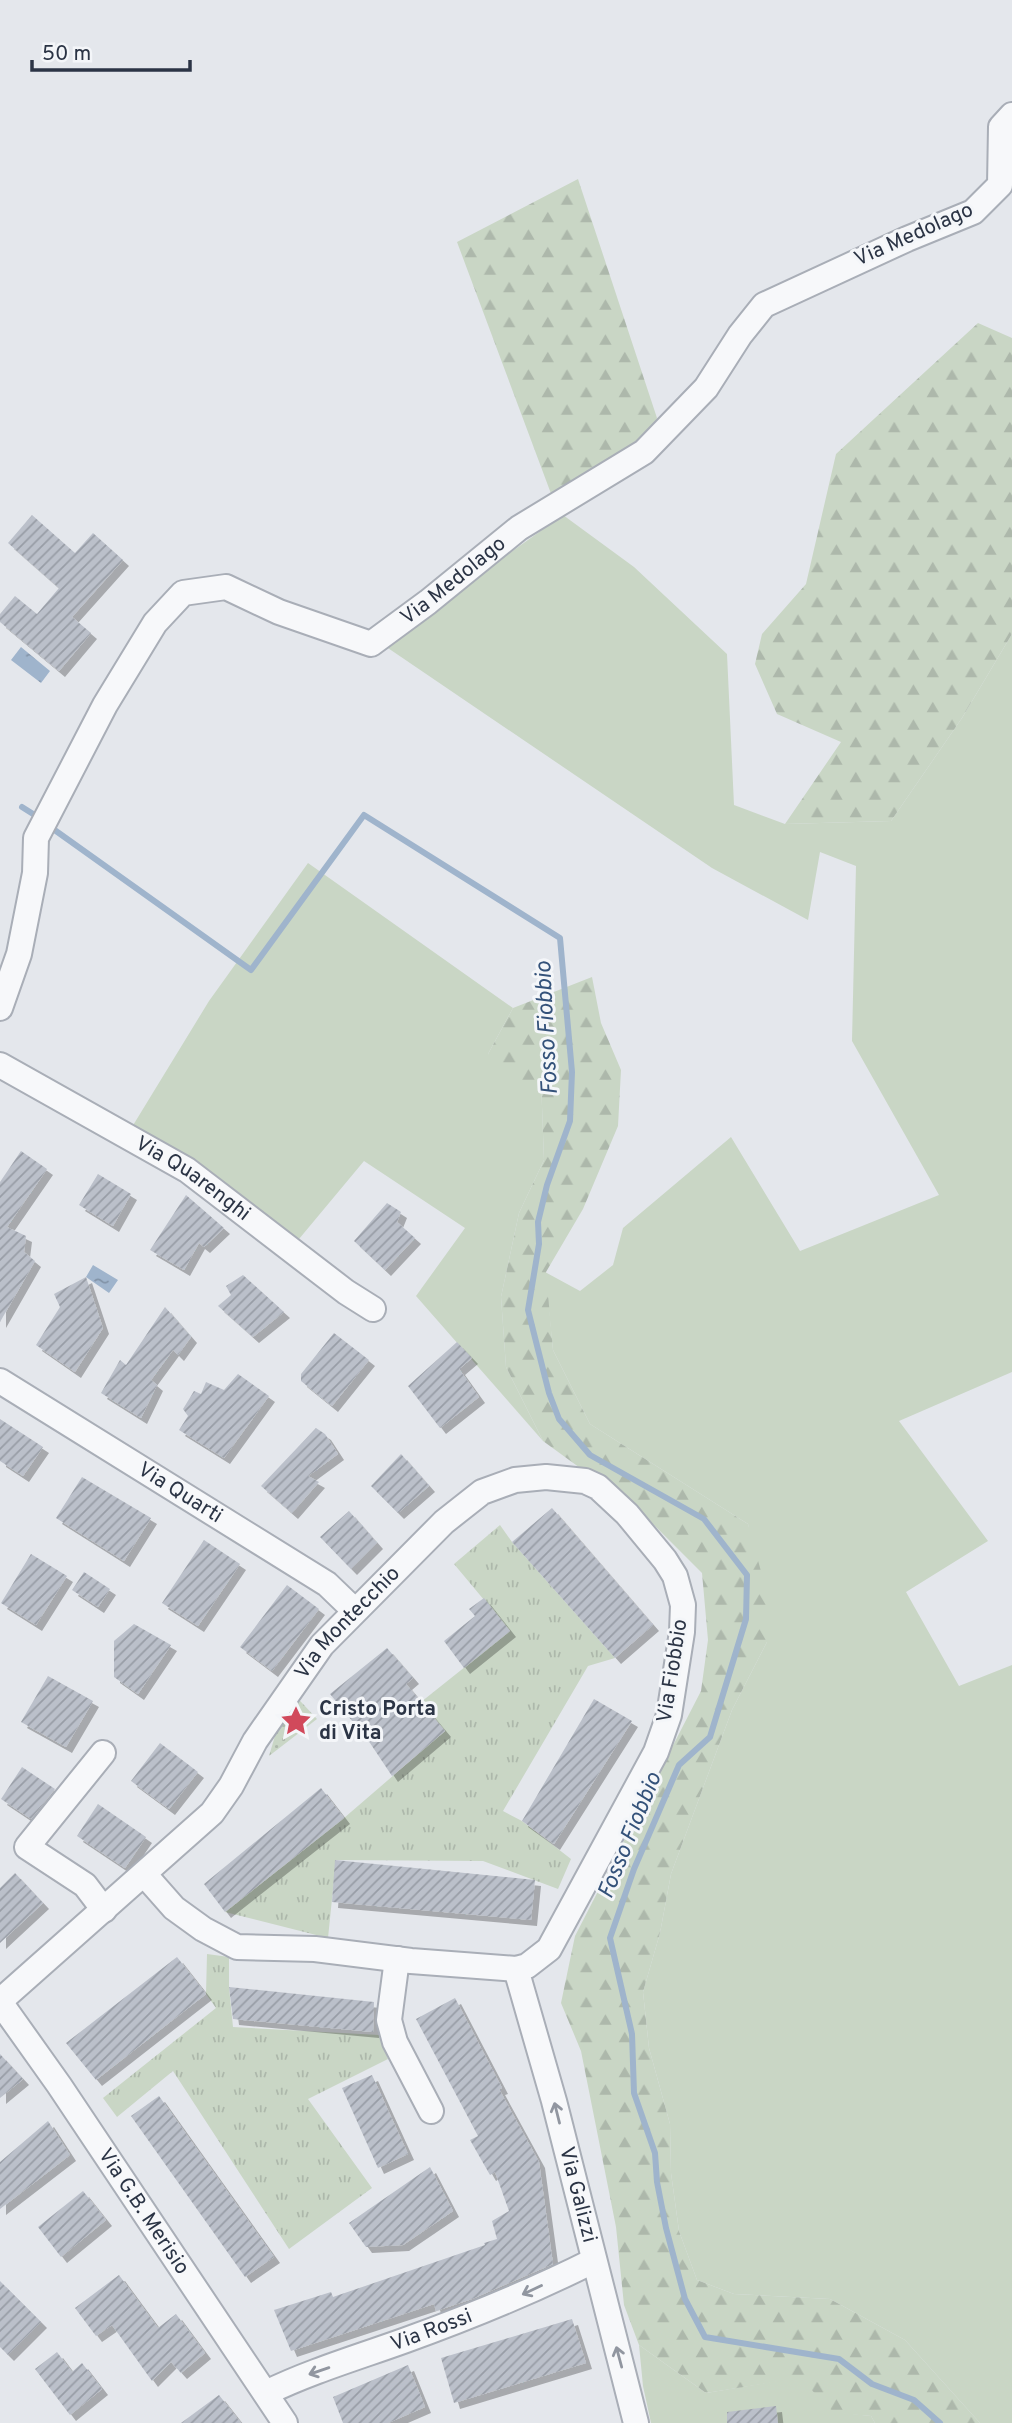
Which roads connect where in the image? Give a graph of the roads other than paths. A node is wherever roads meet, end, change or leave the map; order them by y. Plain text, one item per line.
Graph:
1 (1012, 115) edge
2 (0, 1008) edge
3 (0, 1065) edge
4 (373, 1309) dead end
5 (0, 1381) edge
6 (598, 1487) joint
7 (354, 1610) junction
8 (103, 1753) dead end
9 (144, 1874) junction
10 (104, 1910) junction
11 (397, 1959) junction
12 (516, 1969) junction
13 (0, 2001) edge
14 (431, 2111) dead end
15 (593, 2261) junction
16 (266, 2393) junction
17 (285, 2423) edge
18 (636, 2423) edge

1 - 2 street, Via Medolago
3 - 4 street, Via Quarenghi
5 - 7 street, Via Quarti
6 - 7 street, Via Montecchio
6 - 12 street, Via Fiobbio
7 - 9 street, Via Montecchio
8 - 10 street
9 - 10 street, Via Montecchio
9 - 11 street
10 - 13 street, Via Montecchio
11 - 12 street
11 - 14 street
15 -> 12 street, Via Galizzi
13 - 16 street, Via G.B. Merisio
15 -> 16 street, Via Rossi
18 -> 15 street, Via Galizzi
16 - 17 street, Via G.B. Merisio

